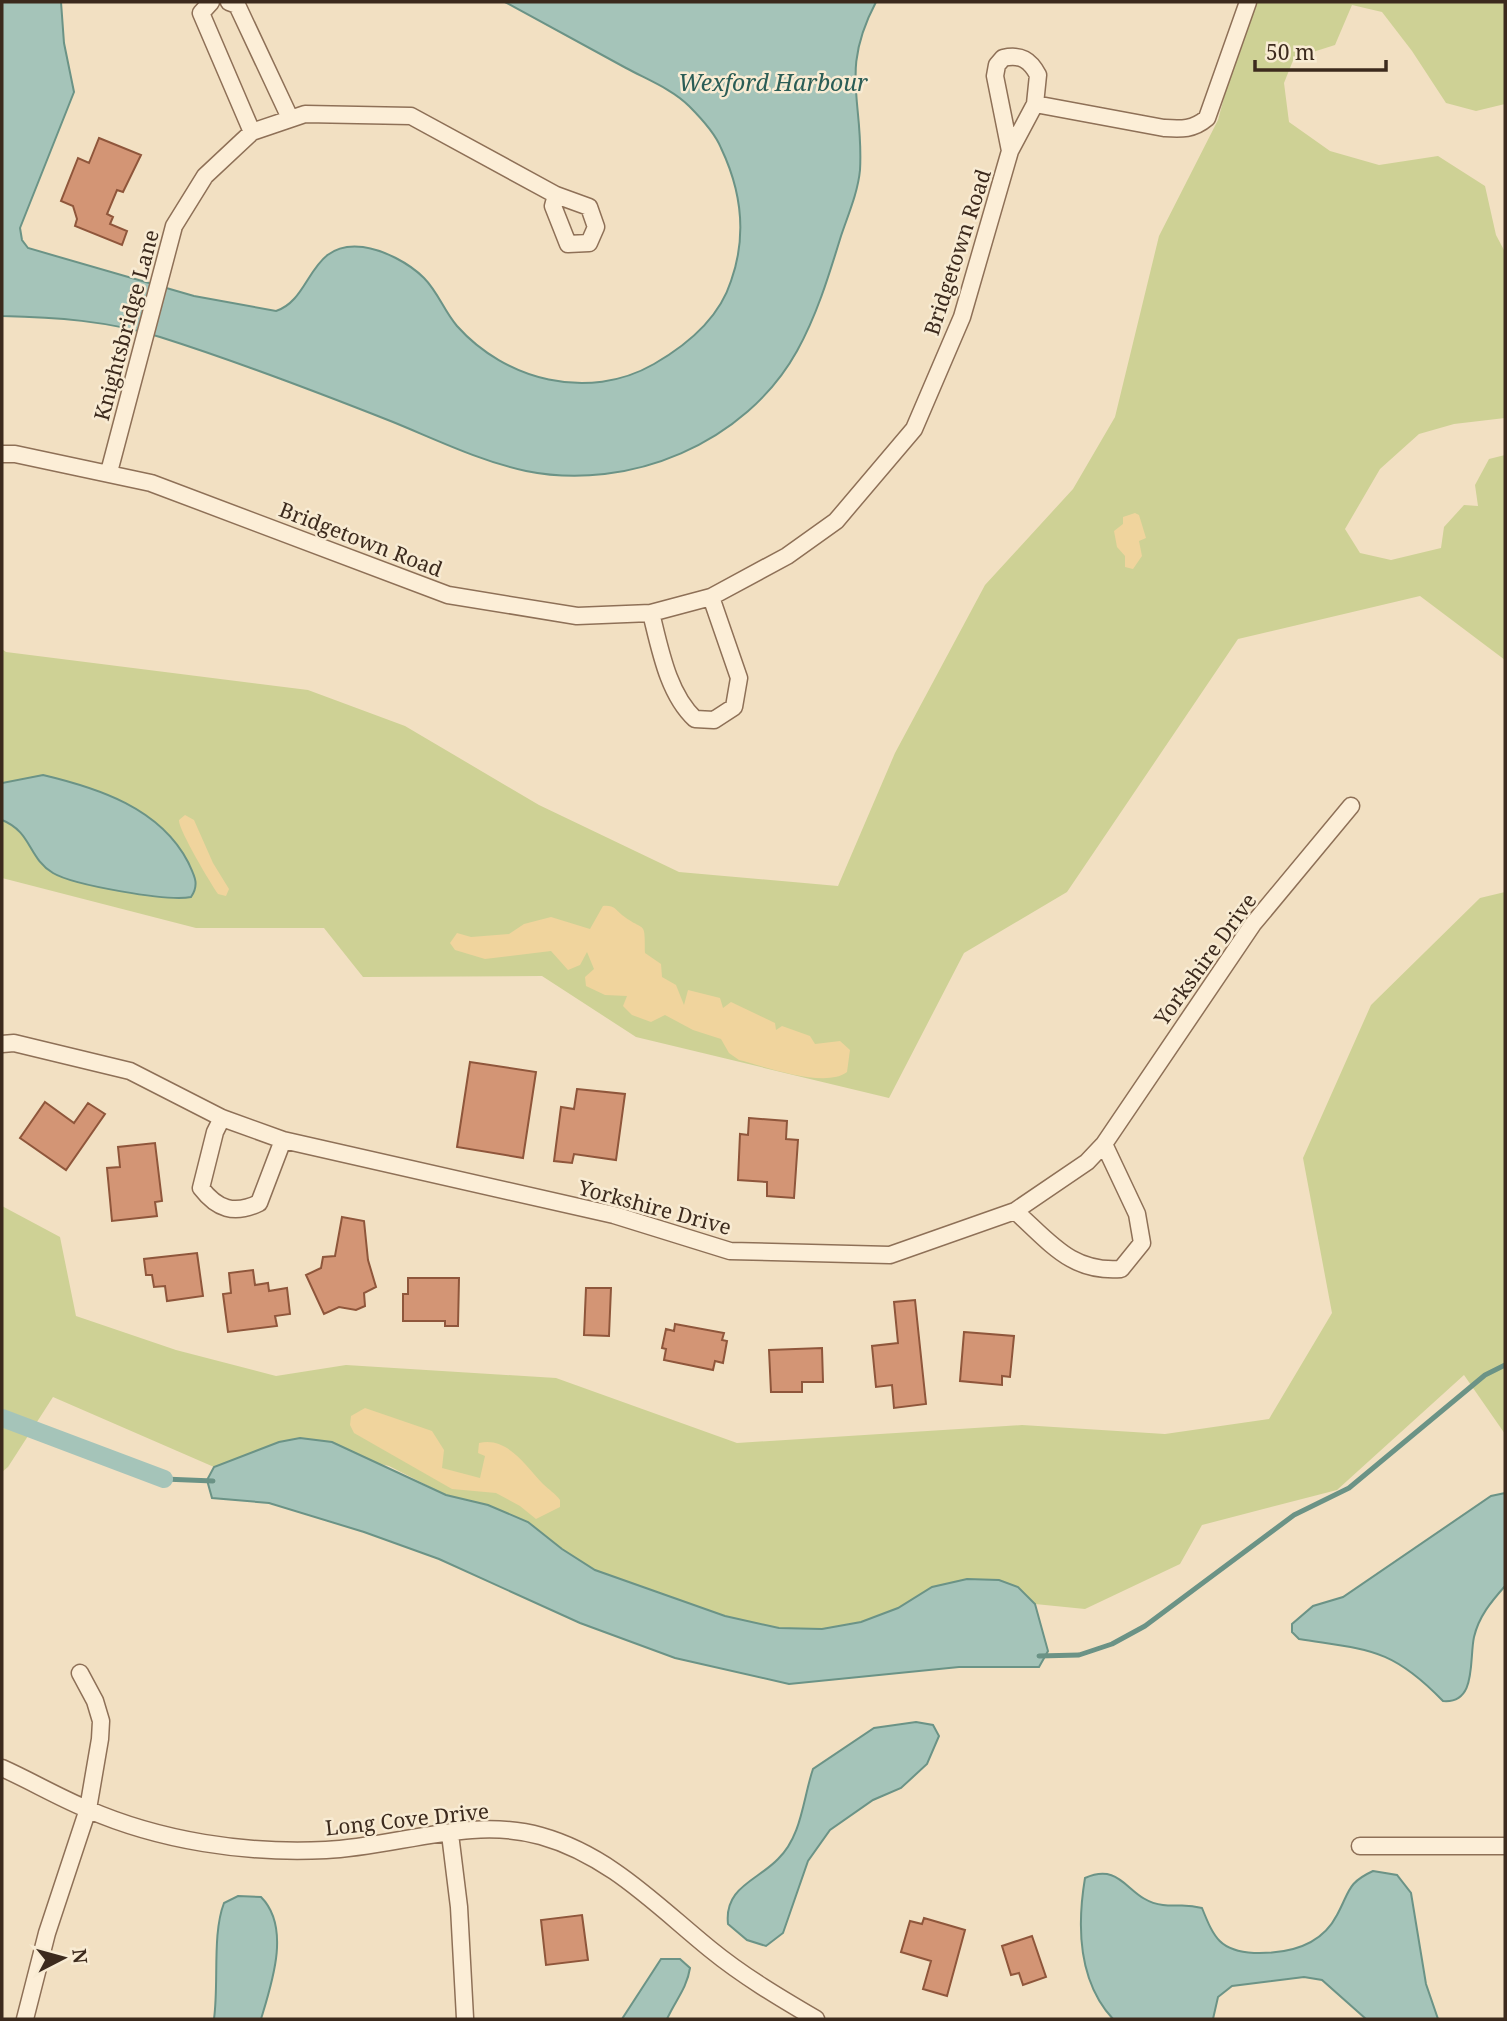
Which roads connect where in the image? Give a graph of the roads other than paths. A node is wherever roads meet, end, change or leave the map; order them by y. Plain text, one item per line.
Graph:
1 (211, 2) edge
2 (229, 2) edge
3 (1248, 2) edge
4 (1035, 104) junction
5 (290, 118) junction
6 (252, 132) junction
7 (1010, 151) junction
8 (556, 195) dead end
9 (2, 454) edge
10 (109, 472) junction
11 (711, 597) junction
12 (651, 613) junction
13 (1350, 806) dead end
14 (2, 1044) edge
15 (222, 1118) junction
16 (283, 1140) junction
17 (1104, 1144) junction
18 (1015, 1211) junction
19 (80, 1674) dead end
20 (2, 1768) edge
21 (88, 1809) junction
22 (450, 1834) junction
23 (1360, 1846) dead end
24 (1505, 1846) edge
25 (465, 2018) edge
26 (25, 2019) edge
27 (816, 2019) edge

1 - 6 street
2 - 5 street
3 - 4 street
4 - 7 street, Bridgetown Road
4 - 7 street, Bridgetown Road
5 - 6 street, Knightsbridge Lane
5 - 8 street, Knightsbridge Lane
6 - 10 street, Knightsbridge Lane
7 - 11 street, Bridgetown Road
9 - 10 street, Bridgetown Road
10 - 12 street, Bridgetown Road
11 - 12 street, Bridgetown Road
11 - 12 street
13 - 17 street, Yorkshire Drive
14 - 15 street, Yorkshire Drive
15 - 16 street, Yorkshire Drive
15 - 16 street
16 - 18 street, Yorkshire Drive
17 - 18 street, Yorkshire Drive
17 - 18 street
19 - 21 street
20 - 21 street, Long Cove Drive
21 - 22 street, Long Cove Drive
21 - 26 street
22 - 25 street
22 - 27 street, Long Cove Drive
23 - 24 street

